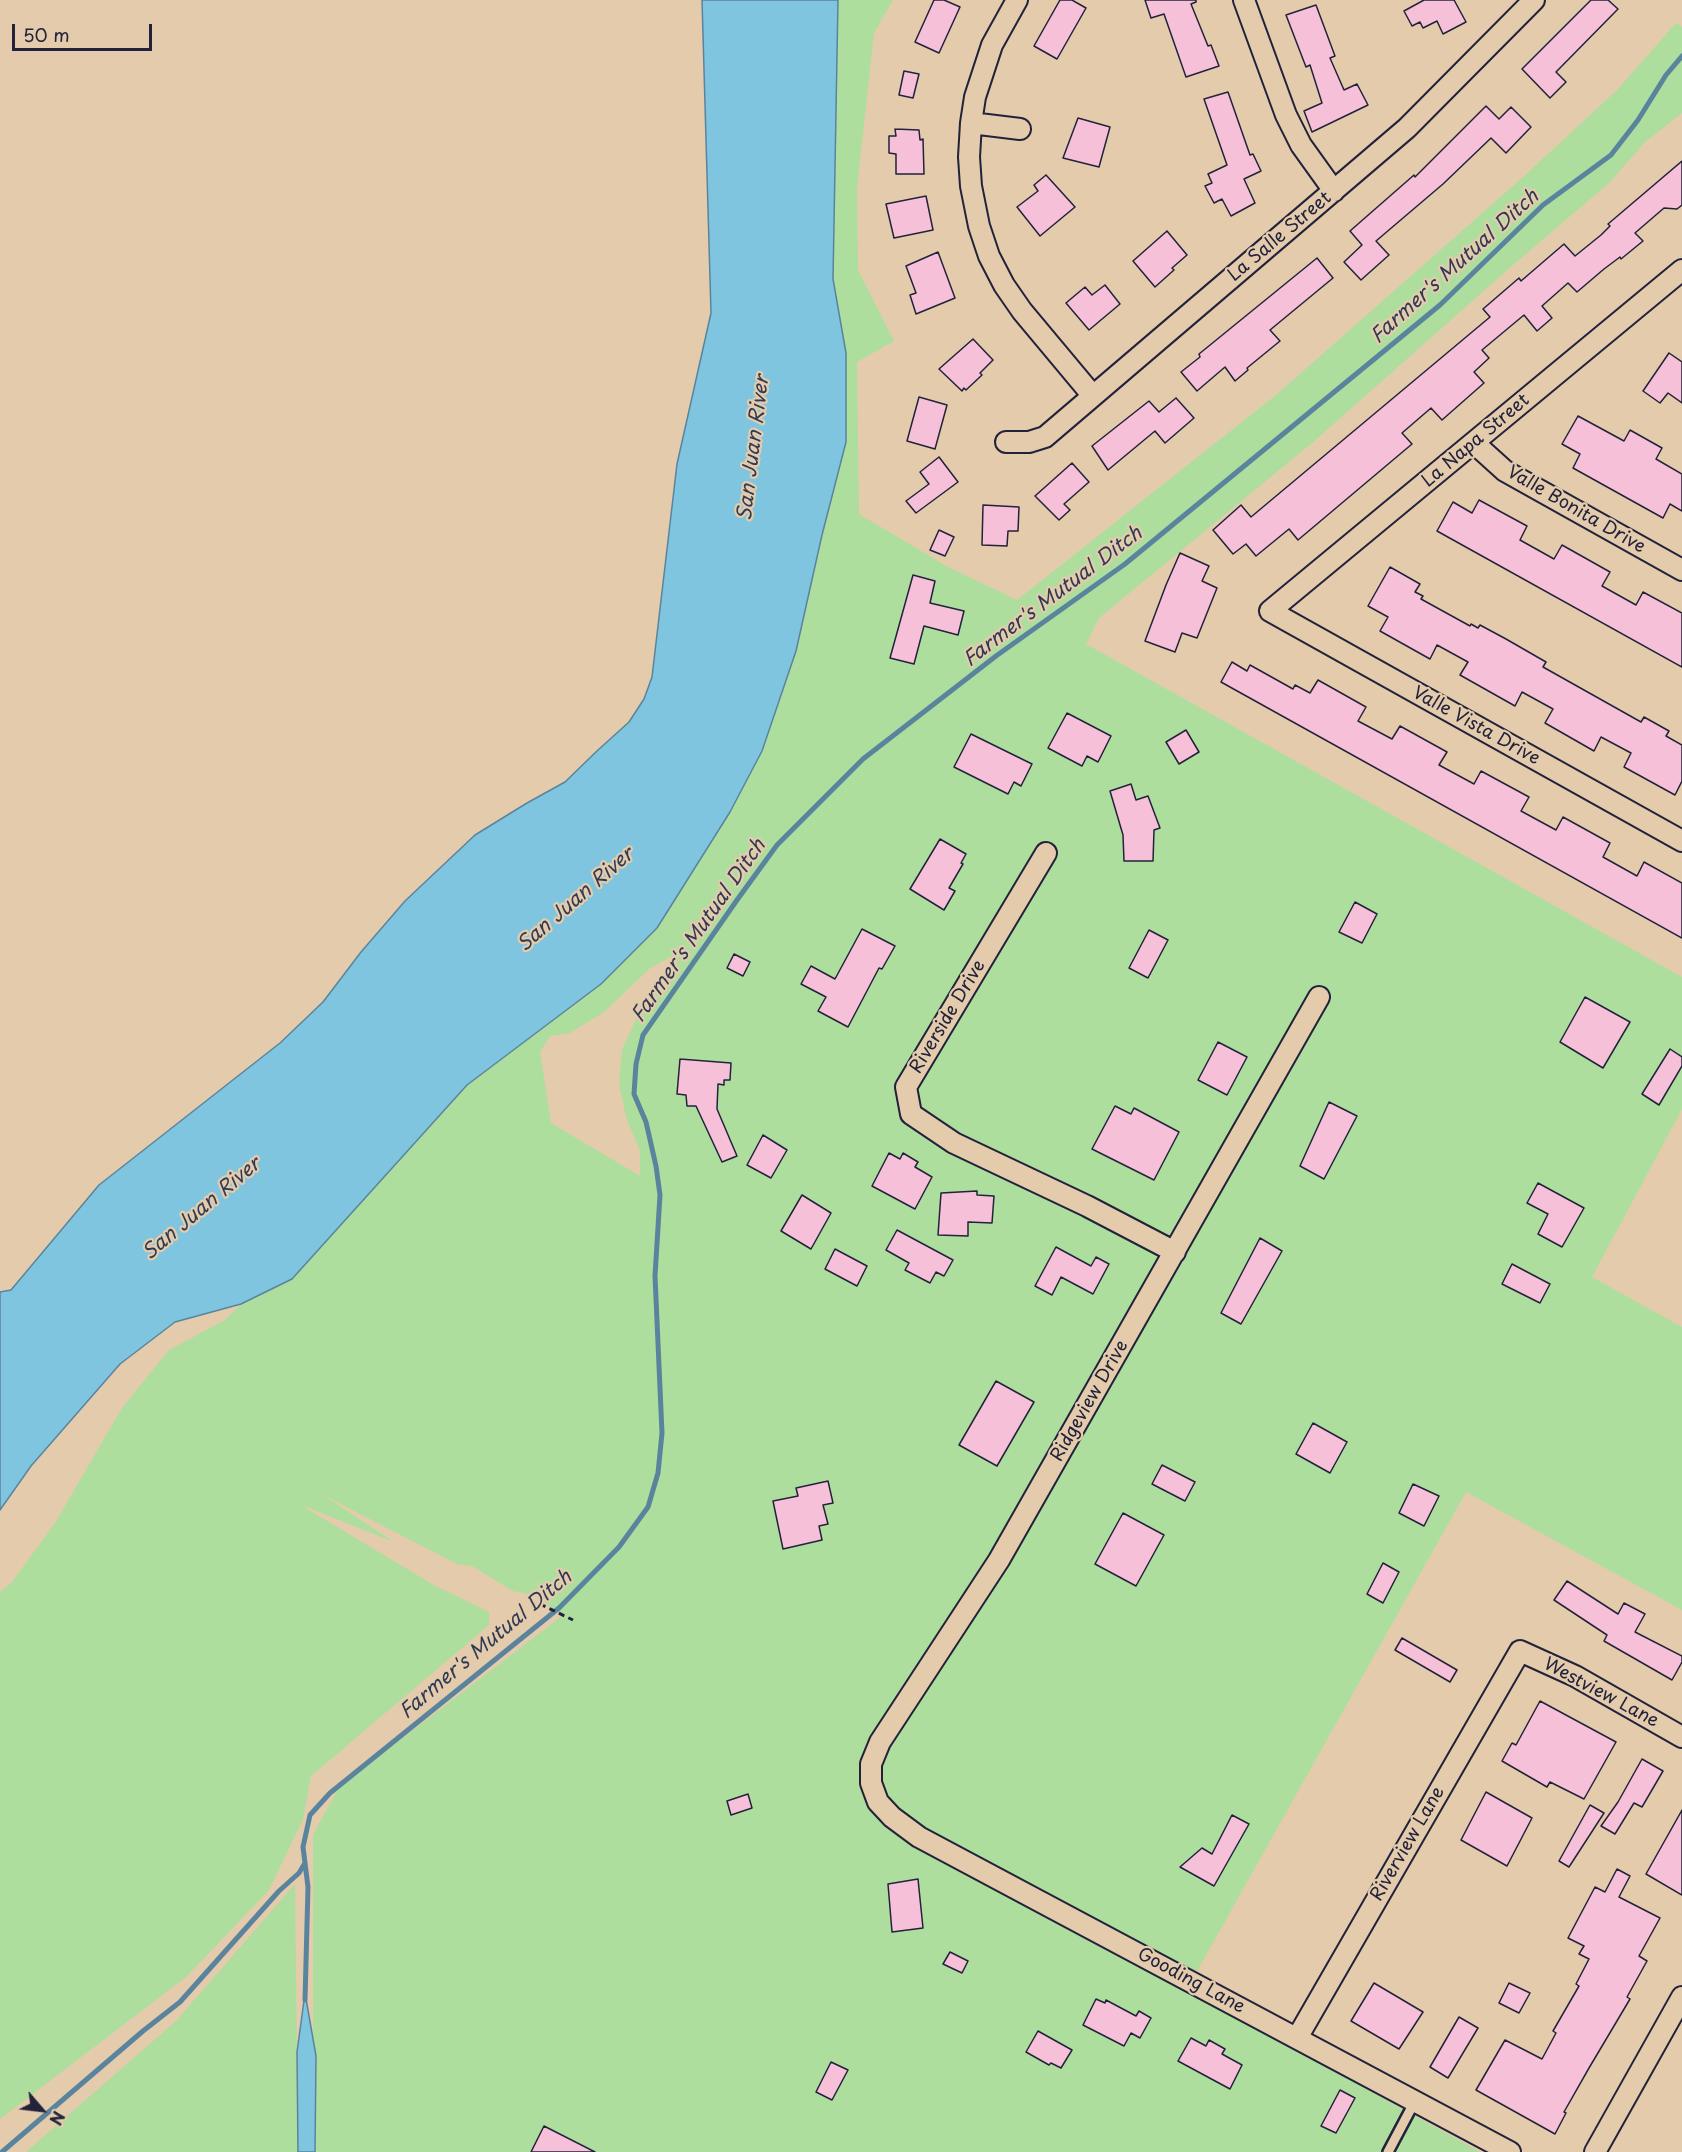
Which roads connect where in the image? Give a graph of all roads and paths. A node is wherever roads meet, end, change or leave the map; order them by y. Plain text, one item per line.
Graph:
1 (1017, 0) edge
2 (1244, 0) edge
3 (1526, 3) edge
4 (971, 123) junction
5 (1020, 129) dead end
6 (1334, 191) junction
7 (1680, 275) edge
8 (1093, 396) junction
9 (1006, 442) dead end
10 (1474, 443) junction
11 (1682, 570) edge
12 (1270, 611) joint
13 (1682, 841) edge
14 (1046, 853) dead end
15 (1319, 997) dead end
16 (1175, 1252) junction
17 (540, 1604) dead end
18 (573, 1620) dead end
19 (1520, 1651) joint
20 (1682, 1737) edge
21 (878, 1802) joint
22 (1682, 1997) edge
23 (1297, 2037) junction
24 (1415, 2101) junction
25 (1388, 2152) edge
26 (1509, 2152) edge
27 (1595, 2152) edge

1 - 4 street
2 - 6 street
3 - 6 street, La Salle Street
4 - 5 street
4 - 8 street
6 - 8 street, La Salle Street
7 - 10 street, La Napa Street
8 - 9 street, La Salle Street
10 - 11 street, Valle Bonita Drive
10 - 12 street, La Napa Street
12 - 13 street, Valle Vista Drive
14 - 16 street, Riverside Drive
15 - 16 street, Ridgeview Drive
16 - 21 street, Ridgeview Drive
17 - 18 path
19 - 20 street, Westview Lane
19 - 23 street, Riverview Lane
21 - 23 street, Gooding Lane
22 - 27 street
23 - 24 street, Gooding Lane
24 - 25 lane
24 - 26 street, Gooding Lane

